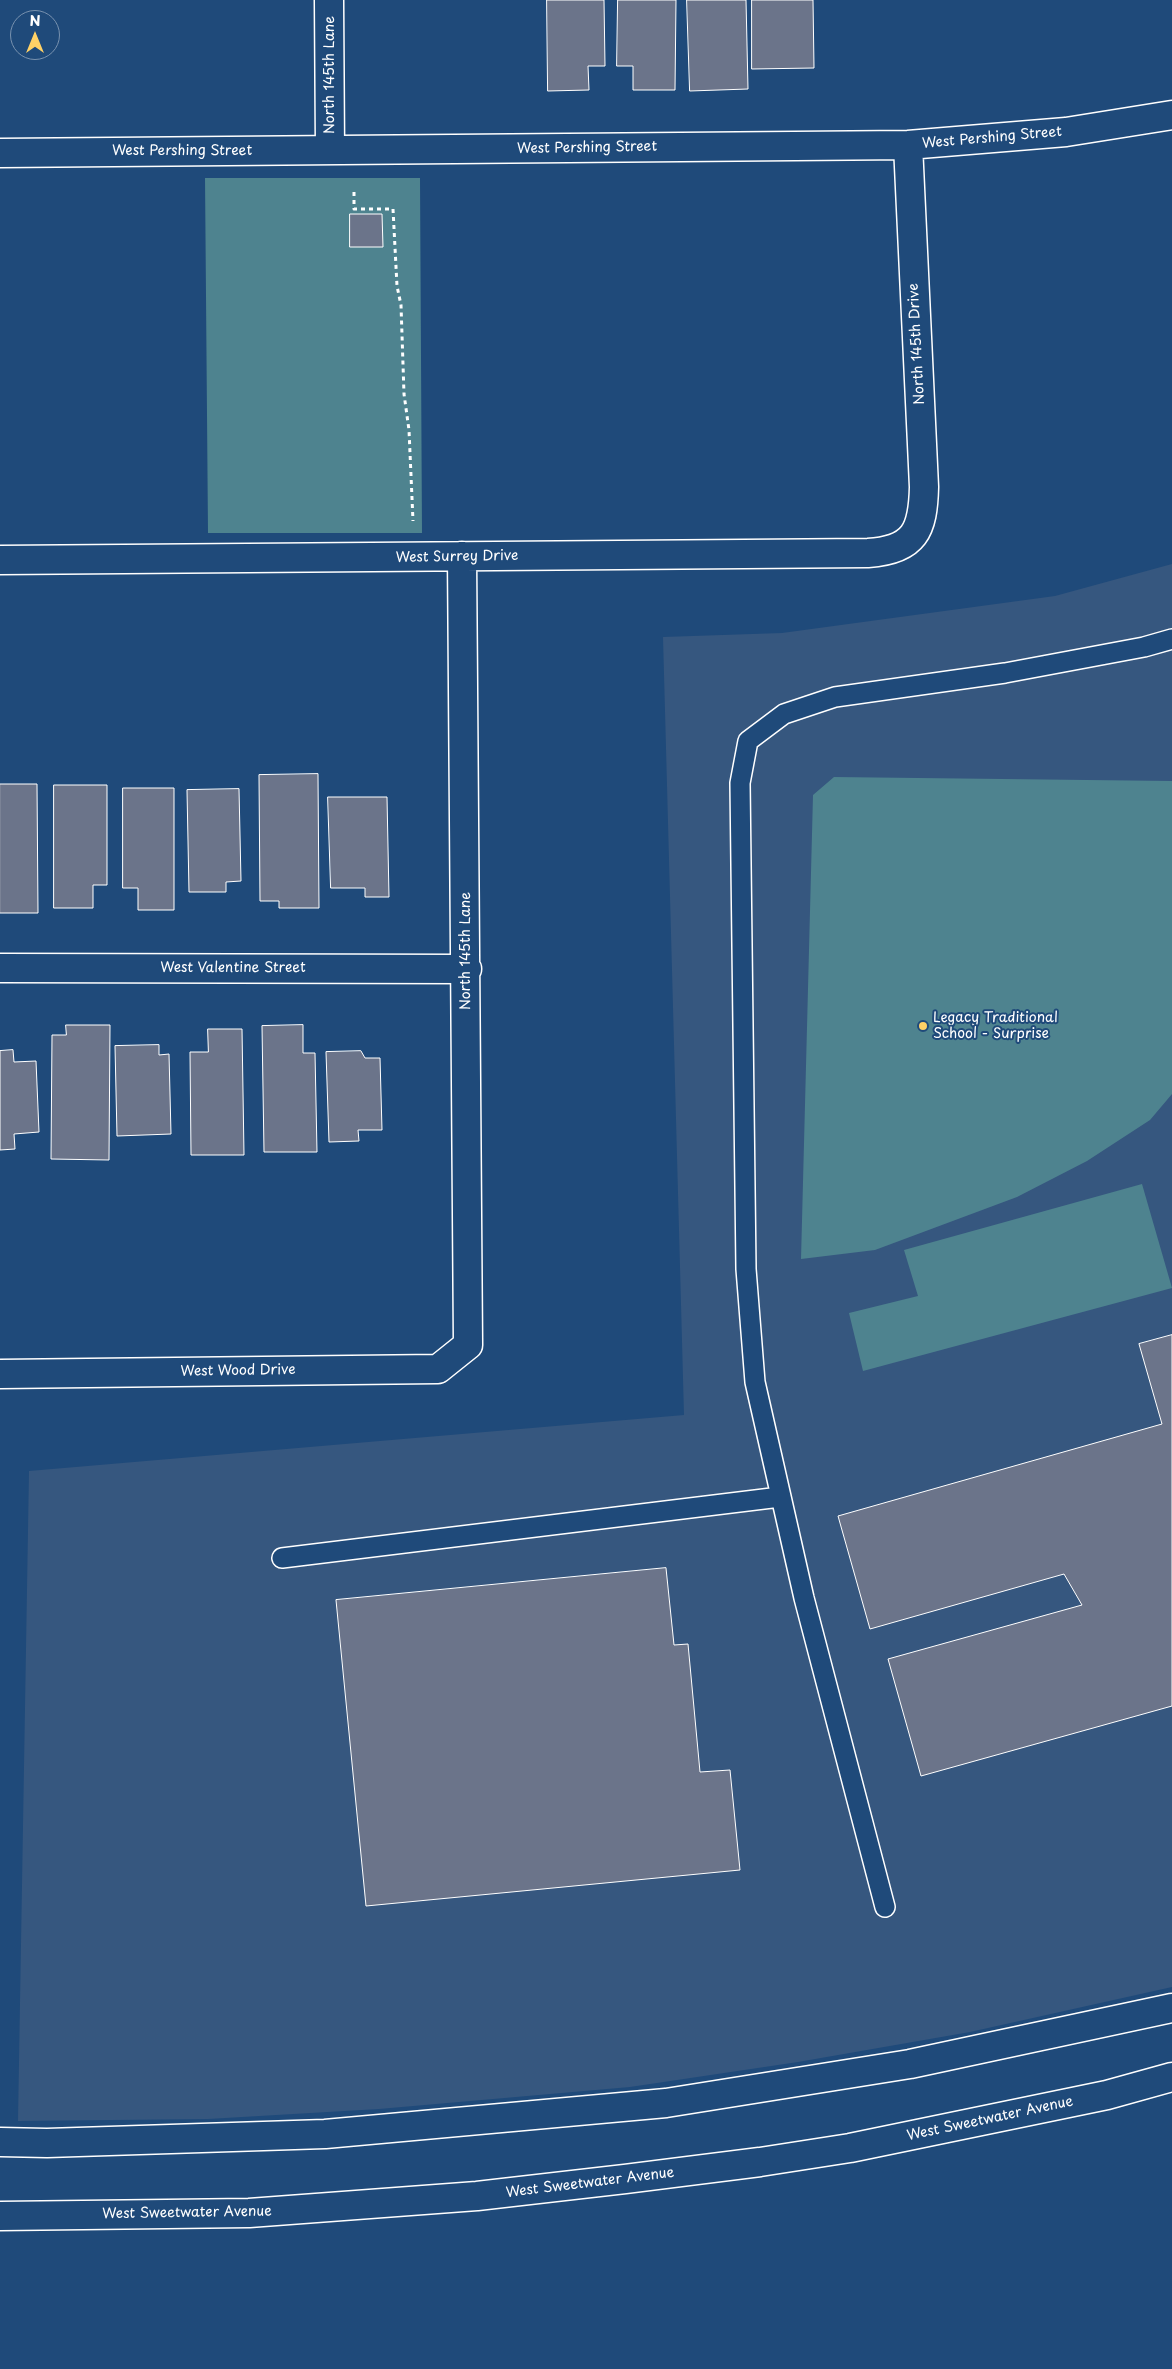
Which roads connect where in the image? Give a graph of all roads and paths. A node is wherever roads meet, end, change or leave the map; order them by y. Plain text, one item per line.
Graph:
1 (329, 0) edge
2 (1172, 115) edge
3 (908, 145) junction
4 (330, 150) junction
5 (0, 152) edge
6 (354, 192) dead end
7 (413, 521) dead end
8 (910, 539) joint
9 (462, 556) junction
10 (0, 560) edge
11 (1172, 639) edge
12 (0, 968) edge
13 (467, 969) junction
14 (468, 1345) joint
15 (0, 1374) edge
16 (780, 1498) junction
17 (282, 1558) dead end
18 (885, 1907) dead end
19 (1172, 2008) edge
20 (1172, 2078) edge
21 (0, 2142) edge
22 (0, 2216) edge

1 - 4 street, North 145th Lane
2 - 3 street, West Pershing Street
3 - 4 street, West Pershing Street
3 - 8 street, North 145th Drive
4 - 5 street, West Pershing Street
6 - 7 path
8 - 9 street, West Surrey Drive
9 - 10 street, West Surrey Drive
9 - 13 street, North 145th Lane
11 - 16 lane
12 - 13 street, West Valentine Street
13 - 14 street, North 145th Lane
14 - 15 street, West Wood Drive
16 - 17 lane
16 - 18 lane
19 - 21 street
20 - 22 street, West Sweetwater Avenue

